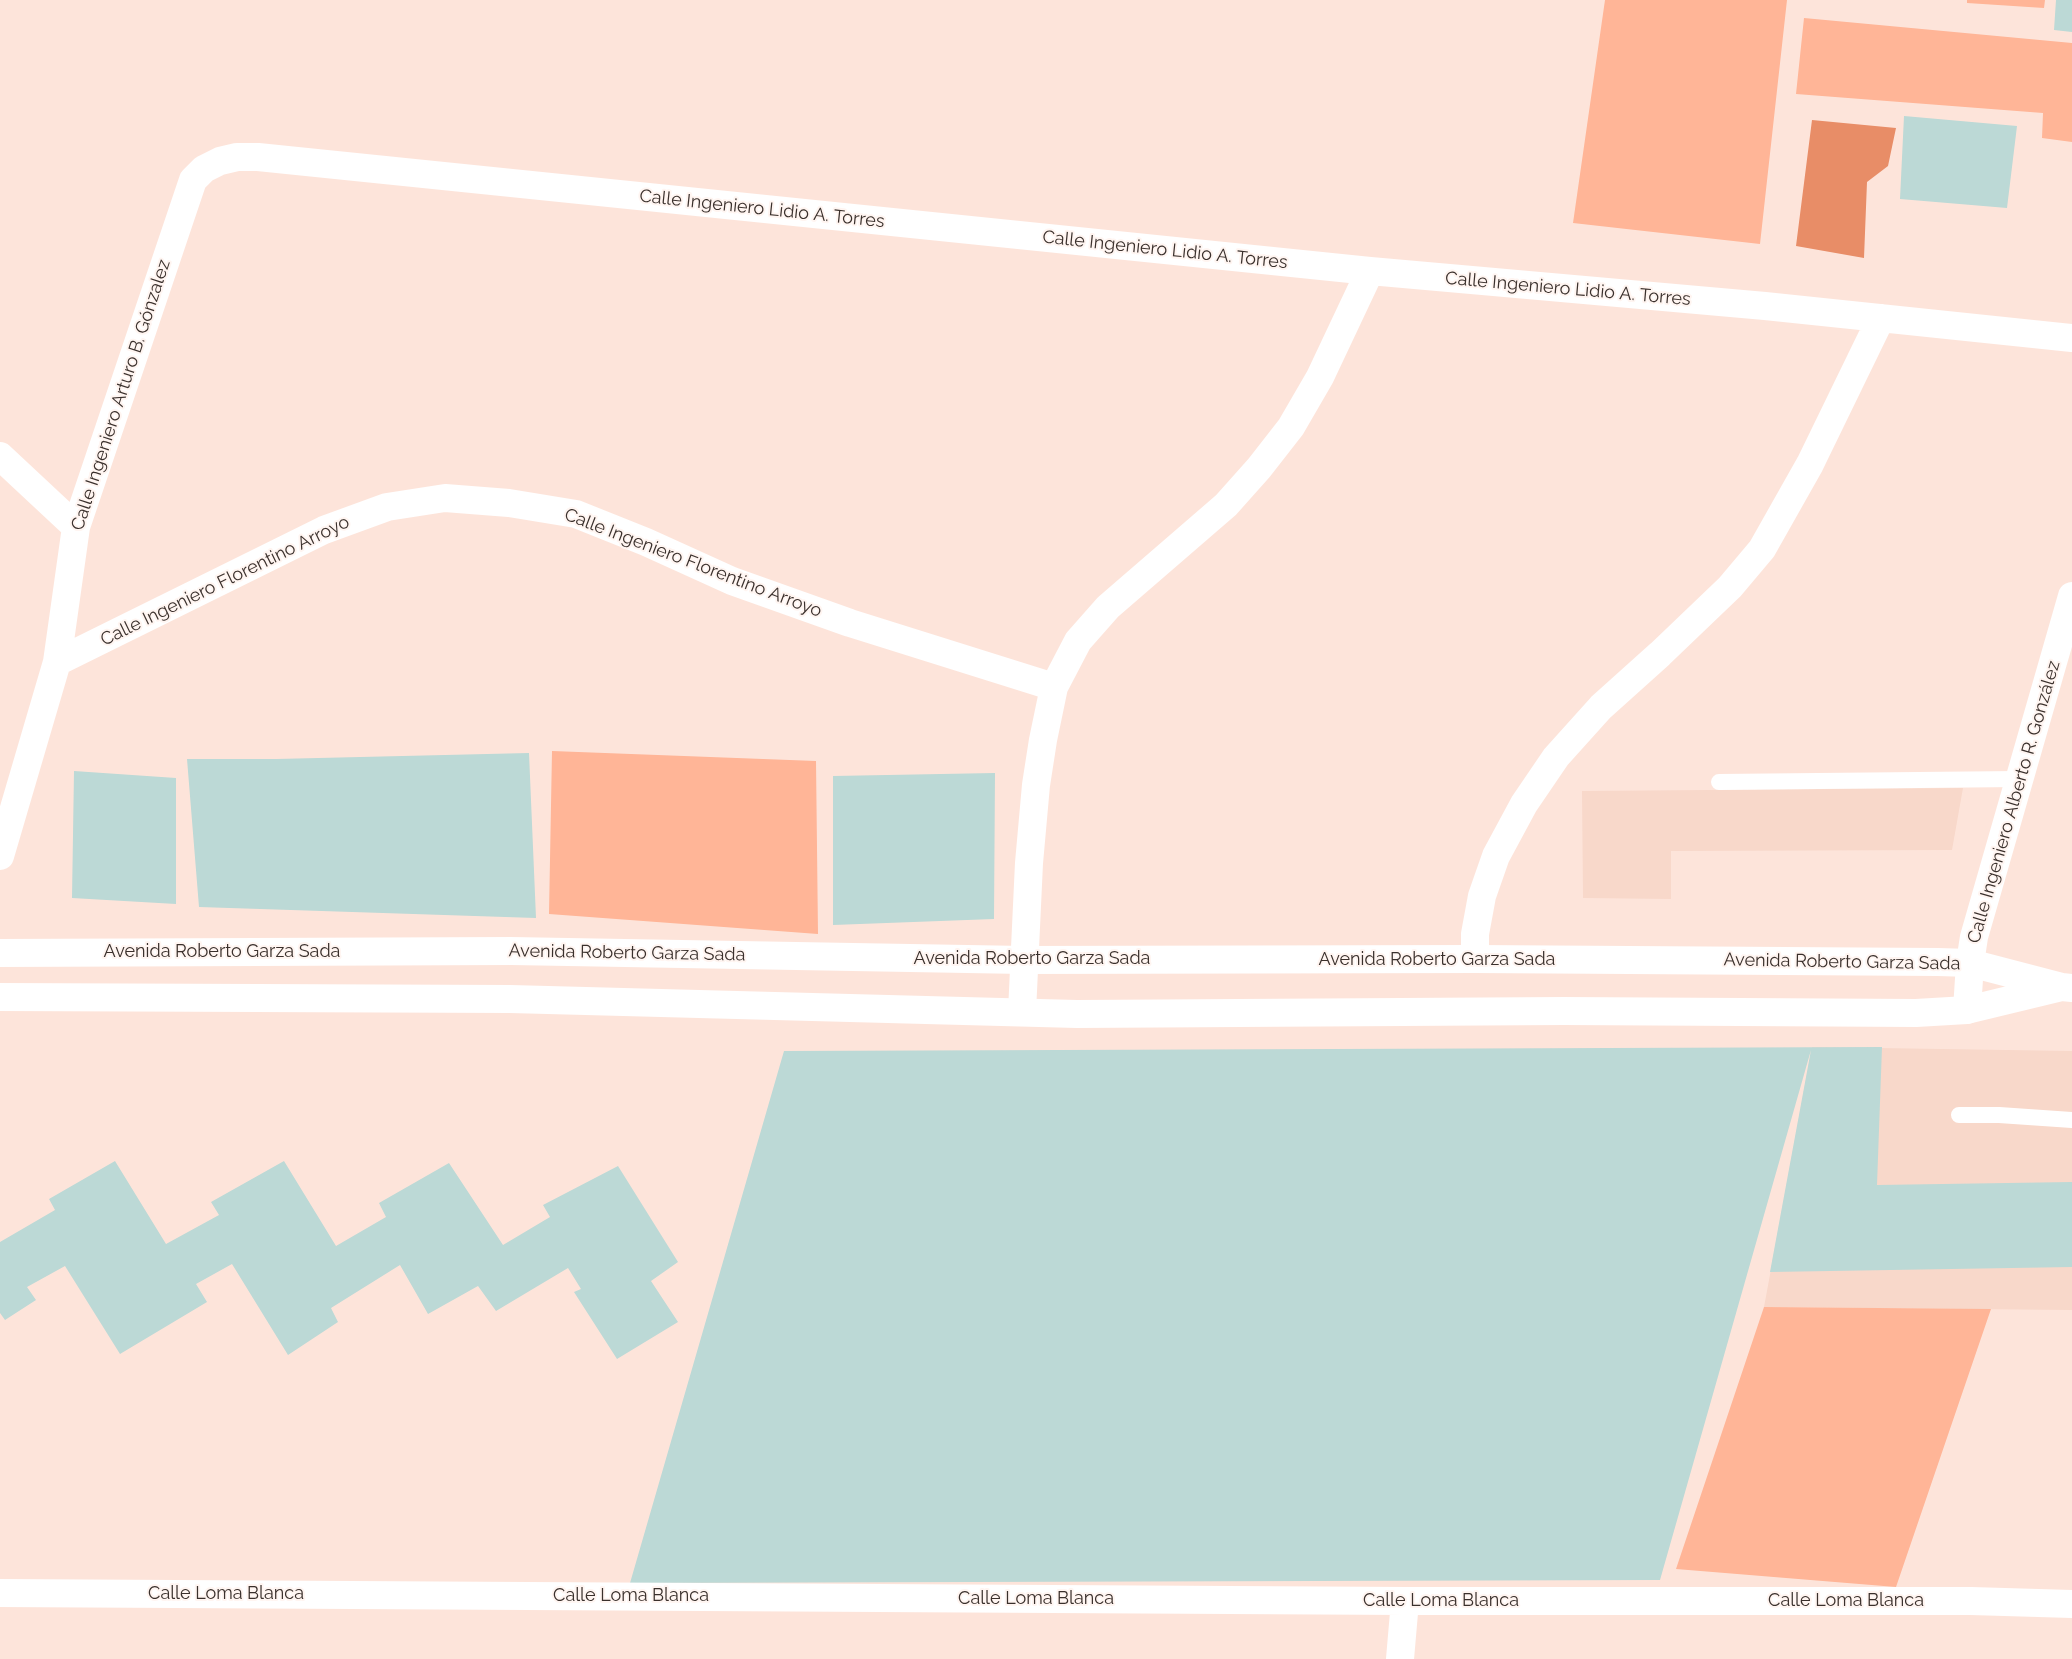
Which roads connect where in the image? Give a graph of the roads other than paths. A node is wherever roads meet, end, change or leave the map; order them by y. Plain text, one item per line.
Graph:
1 (258, 158) joint
2 (1370, 271) junction
3 (1880, 318) junction
4 (2072, 338) edge
5 (0, 456) edge
6 (76, 527) junction
7 (2072, 596) edge
8 (56, 662) junction
9 (1054, 687) junction
10 (2018, 779) junction
11 (1719, 782) dead end
12 (0, 856) edge
13 (0, 952) edge
14 (1475, 959) junction
15 (1024, 960) junction
16 (1970, 963) junction
17 (2067, 988) edge
18 (0, 997) edge
19 (1967, 1010) junction
20 (1022, 1012) junction
21 (1959, 1115) dead end
22 (2072, 1120) edge
23 (0, 1593) edge
24 (1404, 1601) junction
25 (2072, 1604) edge
26 (1400, 1659) edge

1 - 2 street, Calle Ingeniero Lidio A. Torres
1 - 6 street, Calle Ingeniero Arturo B. Gónzalez
2 - 3 street, Calle Ingeniero Lidio A. Torres
2 - 9 street
3 - 4 street, Calle Ingeniero Lidio A. Torres
3 - 14 street
5 - 6 street
6 - 8 street, Calle Ingeniero Arturo B. Gónzalez
7 - 10 street, Calle Ingeniero Alberto R. González
8 - 9 street, Calle Ingeniero Florentino Arroyo
8 - 12 street, Calle Ingeniero Arturo B. Gónzalez
9 - 15 street
10 - 11 lane
10 - 16 street, Calle Ingeniero Alberto R. González
13 - 15 street, Avenida Roberto Garza Sada
14 - 15 street, Avenida Roberto Garza Sada
14 - 16 street, Avenida Roberto Garza Sada
15 - 20 street
16 - 17 street, Avenida Roberto Garza Sada
16 - 19 street, Calle Ingeniero Alberto R. González
17 - 19 street, Avenida Roberto Garza Sada
18 - 20 street, Avenida Roberto Garza Sada
19 - 20 street, Avenida Roberto Garza Sada
21 - 22 lane
23 - 24 street, Calle Loma Blanca
24 - 25 street, Calle Loma Blanca
24 - 26 street

